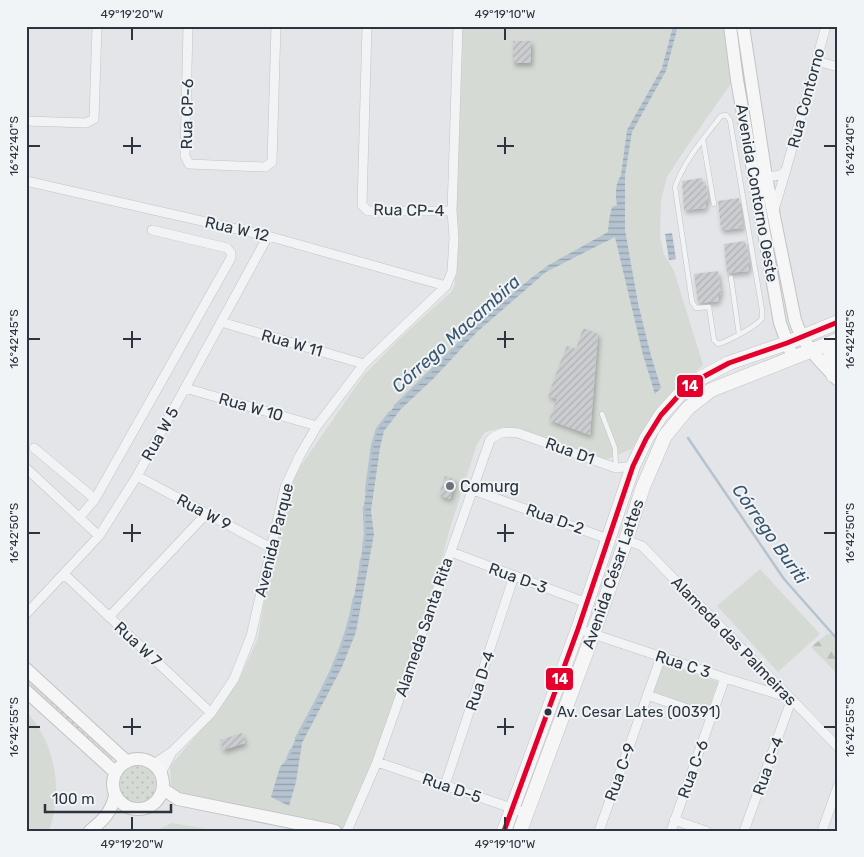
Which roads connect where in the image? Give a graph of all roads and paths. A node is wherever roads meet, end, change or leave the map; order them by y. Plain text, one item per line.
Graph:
1 (97, 26) edge
2 (188, 26) edge
3 (276, 26) edge
4 (367, 26) edge
5 (458, 26) edge
6 (730, 26) edge
7 (743, 26) edge
8 (826, 26) edge
9 (817, 61) junction
10 (838, 67) edge
11 (751, 77) junction
12 (737, 80) junction
13 (26, 121) edge
14 (703, 140) junction
15 (786, 170) junction
16 (766, 177) junction
17 (26, 181) edge
18 (714, 204) dead end
19 (774, 210) junction
20 (452, 211) junction
21 (763, 225) junction
22 (749, 228) junction
23 (152, 230) dead end
24 (268, 236) junction
25 (731, 278) dead end
26 (446, 286) junction
27 (221, 322) junction
28 (838, 322) edge
29 (739, 334) junction
30 (801, 336) junction
31 (838, 340) edge
32 (787, 343) junction
33 (811, 350) junction
34 (793, 358) junction
35 (364, 364) junction
36 (835, 378) edge
37 (185, 388) junction
38 (602, 414) dead end
39 (317, 426) junction
40 (507, 431) joint
41 (34, 448) dead end
42 (633, 466) junction
43 (616, 468) junction
44 (28, 472) edge
45 (137, 476) junction
46 (472, 490) junction
47 (94, 499) junction
48 (207, 513) junction
49 (79, 518) junction
50 (99, 536) junction
51 (608, 539) junction
52 (626, 540) junction
53 (271, 548) junction
54 (450, 552) junction
55 (64, 574) junction
56 (514, 576) junction
57 (586, 603) junction
58 (26, 614) edge
59 (109, 617) junction
60 (578, 629) junction
61 (593, 634) junction
62 (661, 657) junction
63 (26, 669) edge
64 (725, 678) junction
65 (26, 691) edge
66 (647, 696) junction
67 (790, 699) junction
68 (212, 714) junction
69 (711, 717) junction
70 (838, 747) edge
71 (126, 761) junction
72 (377, 762) junction
73 (157, 768) junction
74 (115, 772) junction
75 (445, 786) junction
76 (838, 786) edge
77 (163, 789) junction
78 (115, 796) junction
79 (154, 803) junction
80 (133, 808) junction
81 (512, 808) junction
82 (526, 813) junction
83 (674, 820) junction
84 (90, 831) edge
85 (99, 831) edge
86 (299, 831) edge
87 (335, 831) edge
88 (347, 831) edge
89 (504, 831) edge
90 (520, 831) edge
91 (598, 831) edge
92 (671, 831) edge
93 (706, 831) edge
94 (744, 831) edge
95 (822, 831) edge

1 - 13 street
2 - 3 street, Rua CP-6
4 - 20 street, Rua CP-4
5 - 20 street, Rua CP-4
6 - 12 street, Avenida Contorno Oeste
7 - 11 street, Avenida Contorno Oeste
8 - 9 street, Rua Contorno
9 - 10 street
9 - 15 street, Rua Contorno
11 - 12 street
11 - 16 street, Avenida Contorno Oeste
12 - 21 street, Avenida Contorno Oeste
14 - 18 lane
14 - 22 lane
14 - 29 lane
15 - 16 street, Rua Contorno
15 - 19 street, Rua Contorno
16 - 19 street, Avenida Contorno Oeste
17 - 24 street, Rua W 12
19 - 30 street, Avenida Contorno Oeste
20 - 26 street
21 - 22 lane
21 - 32 street, Avenida Contorno Oeste
22 - 29 lane
23 - 47 street
24 - 26 street, Rua W 12
24 - 27 street, Rua W 5
25 - 29 lane
26 - 35 street, Avenida Parque
27 - 35 street, Rua W 11
27 - 37 street, Rua W 5
28 - 30 main road, Avenida César Lattes
30 - 32 main road, Avenida César Lattes
30 - 33 street, Avenida Contorno Oeste
31 - 33 main road, Avenida César Lattes
31 - 36 main road
32 - 34 street, Avenida Contorno Oeste
32 - 42 main road, Avenida César Lattes
33 - 34 main road, Avenida César Lattes
33 - 36 street, Avenida Contorno Oeste
34 - 52 main road, Avenida César Lattes
35 - 39 street, Avenida Parque
37 - 39 street, Rua W 10
37 - 45 street, Rua W 5
38 - 43 lane
39 - 53 street, Avenida Parque
40 - 43 street, Rua D1
40 - 46 street, Alameda Santa Rita
41 - 47 street
42 - 43 street, Rua D1
42 - 51 main road, Avenida César Lattes
44 - 49 street
45 - 48 street, Rua W 9
45 - 50 street, Rua W 5
46 - 51 street, Rua D-2
46 - 54 street, Alameda Santa Rita
47 - 49 street
48 - 53 street, Rua W 9
48 - 59 street
49 - 50 street
50 - 55 street, Rua W 5
51 - 57 main road, Avenida César Lattes
52 - 61 main road, Avenida César Lattes
52 - 67 street, Alameda das Palmeiras
53 - 68 street, Avenida Parque
54 - 56 street, Rua D-3
54 - 72 street, Alameda Santa Rita
55 - 58 street, Rua W 5
55 - 59 street, Rua W 7
56 - 57 street, Rua D-3
56 - 75 street, Rua D-4
57 - 60 main road, Avenida César Lattes
59 - 68 street, Rua W 7
60 - 61 street, Rua C 3
60 - 81 main road, Avenida César Lattes
61 - 62 street, Rua C 3
61 - 82 main road, Avenida César Lattes
62 - 64 street, Rua C 3
62 - 66 street, Rua C-9
63 - 71 street
64 - 67 street, Rua C 3
64 - 69 street, Rua C-6
65 - 74 street
66 - 69 street
66 - 91 street, Rua C-9
67 - 70 street, Alameda das Palmeiras
67 - 94 street, Rua C-4
68 - 73 street, Avenida Parque
69 - 83 street, Rua C-6
71 - 73 street
71 - 74 street
72 - 75 street, Rua D-5
72 - 88 street, Alameda Santa Rita
73 - 77 street
74 - 78 street
75 - 81 street, Rua D-5
76 - 95 street
77 - 79 street
77 - 87 street
78 - 80 street
78 - 84 street
79 - 80 street
79 - 86 street
80 - 85 street
81 - 82 street, Rua D-5
81 - 89 main road, Avenida César Lattes
82 - 90 main road, Avenida César Lattes
83 - 92 street, Rua C-6
83 - 93 street

